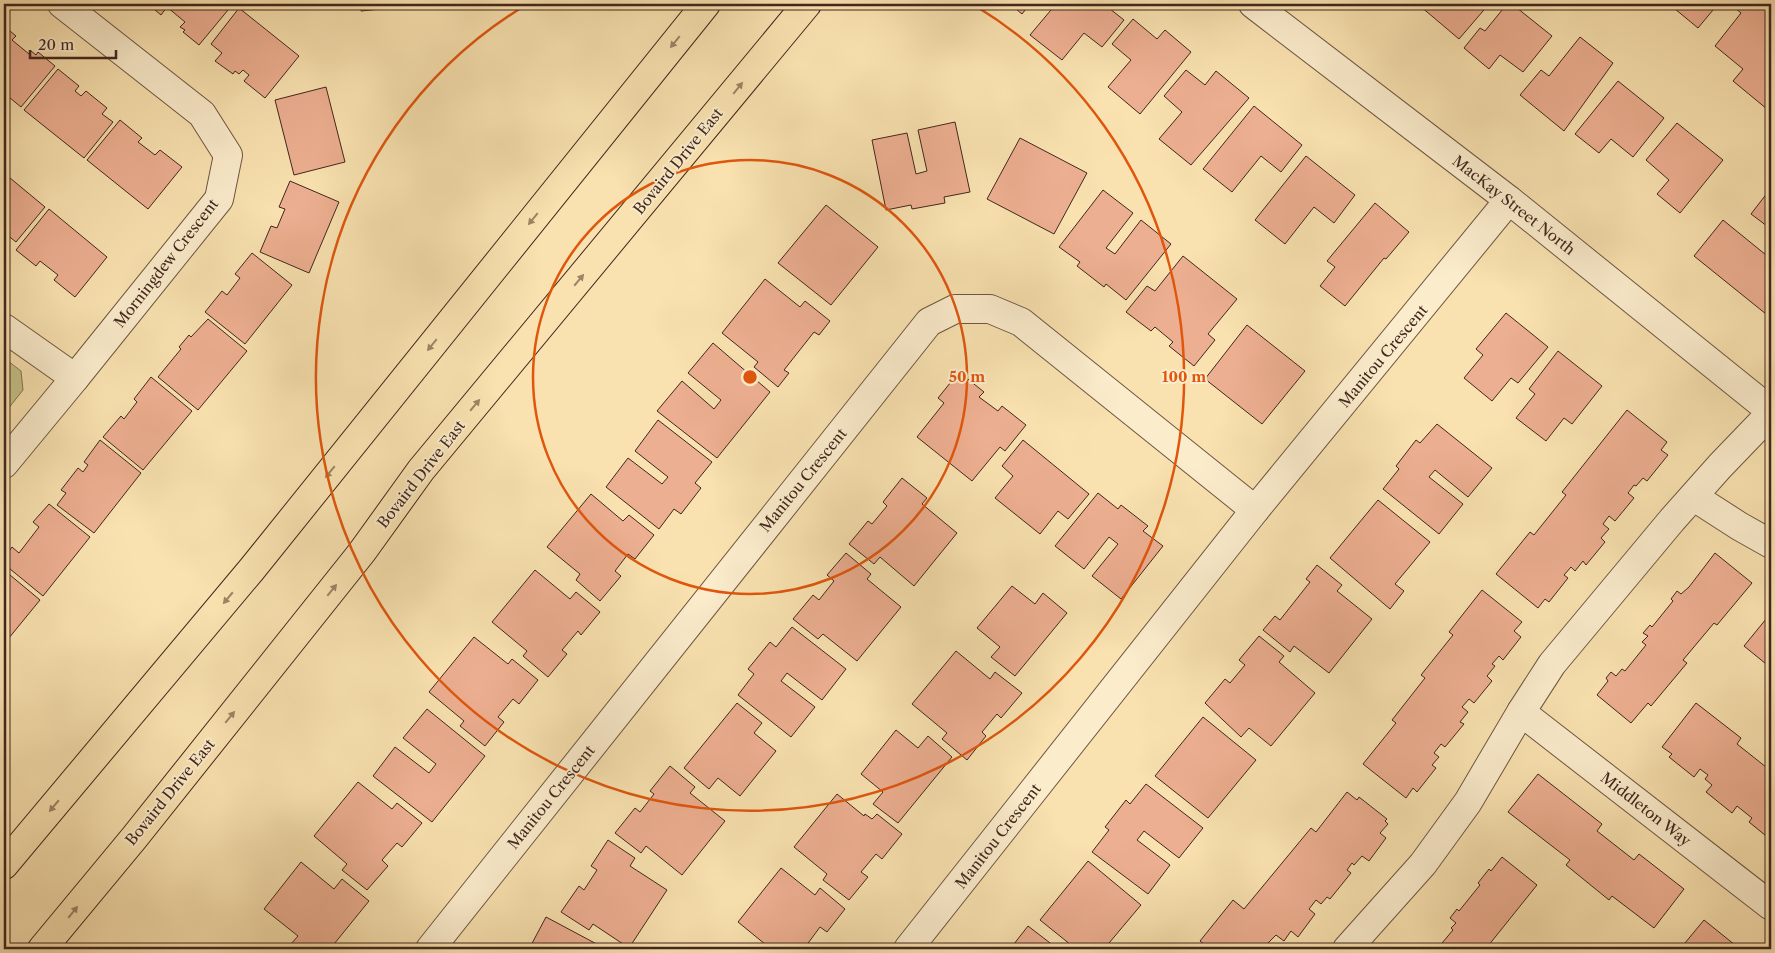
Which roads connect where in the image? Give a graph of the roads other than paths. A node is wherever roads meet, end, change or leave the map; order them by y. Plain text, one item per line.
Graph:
1 (62, 4) edge
2 (706, 4) edge
3 (806, 4) edge
4 (1253, 4) edge
5 (1510, 200) junction
6 (4, 328) edge
7 (75, 378) junction
8 (1771, 412) edge
9 (4, 464) edge
10 (1694, 497) junction
11 (1255, 510) junction
12 (1771, 544) edge
13 (1521, 712) junction
14 (4, 865) edge
15 (1771, 906) edge
16 (42, 949) edge
17 (430, 949) edge
18 (908, 949) edge
19 (1347, 949) edge

1 - 7 street, Morningdew Crescent
2 -> 14 main road
16 -> 3 main road, Bovaird Drive East
4 - 5 street, MacKay Street North
5 - 8 street, MacKay Street North
5 - 11 street, Manitou Crescent
6 - 7 street
7 - 9 street, Morningdew Crescent
8 - 10 street
10 - 12 street
10 - 13 street
11 - 17 street, Manitou Crescent
11 - 18 street, Manitou Crescent
13 - 15 street, Middleton Way
13 - 19 street

